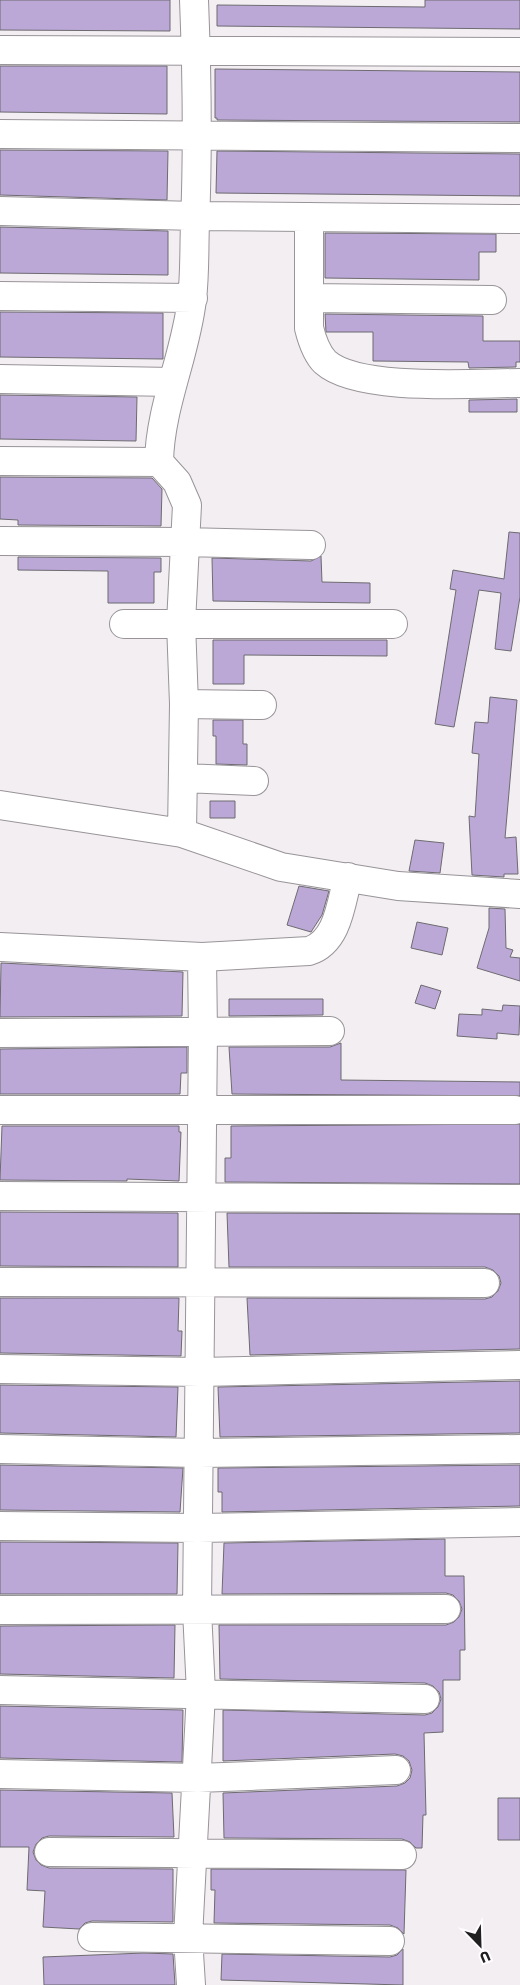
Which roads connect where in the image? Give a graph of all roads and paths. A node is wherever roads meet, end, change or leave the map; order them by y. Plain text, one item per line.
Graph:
1 (194, 0) edge
2 (0, 50) edge
3 (196, 52) junction
4 (520, 52) edge
5 (0, 134) edge
6 (198, 135) junction
7 (520, 138) edge
8 (0, 211) edge
9 (196, 216) junction
10 (309, 217) junction
11 (520, 219) edge
12 (0, 296) edge
13 (192, 298) junction
14 (309, 298) junction
15 (492, 300) dead end
16 (0, 379) edge
17 (173, 382) junction
18 (520, 383) edge
19 (0, 461) edge
20 (159, 462) junction
21 (0, 541) edge
22 (184, 542) junction
23 (311, 545) dead end
24 (181, 623) junction
25 (124, 624) dead end
26 (393, 624) dead end
27 (184, 704) junction
28 (262, 705) dead end
29 (184, 778) junction
30 (254, 781) dead end
31 (0, 805) edge
32 (182, 833) junction
33 (348, 877) junction
34 (520, 894) edge
35 (0, 946) edge
36 (202, 957) junction
37 (330, 1031) dead end
38 (203, 1032) junction
39 (0, 1033) edge
40 (0, 1110) edge
41 (202, 1110) junction
42 (515, 1110) dead end
43 (0, 1196) edge
44 (201, 1198) junction
45 (519, 1199) edge
46 (0, 1282) edge
47 (200, 1283) junction
48 (485, 1283) dead end
49 (520, 1365) edge
50 (0, 1369) edge
51 (200, 1372) junction
52 (0, 1449) edge
53 (520, 1449) edge
54 (199, 1453) junction
55 (520, 1522) edge
56 (0, 1526) edge
57 (198, 1528) junction
58 (446, 1609) dead end
59 (0, 1610) edge
60 (198, 1610) junction
61 (0, 1690) edge
62 (201, 1694) junction
63 (426, 1699) dead end
64 (396, 1770) dead end
65 (0, 1774) edge
66 (198, 1778) junction
67 (49, 1852) dead end
68 (194, 1852) junction
69 (402, 1855) dead end
70 (92, 1937) dead end
71 (188, 1937) junction
72 (390, 1941) dead end
73 (191, 1985) edge

1 - 3 street
2 - 3 street
3 - 4 street
3 - 6 street
5 - 6 street
6 - 7 street
6 - 9 street
8 - 9 street
9 - 10 street
9 - 13 street
10 - 11 street
10 - 14 street
12 - 13 street
13 - 17 street
14 - 15 street
14 - 18 street
16 - 17 street
17 - 20 street
19 - 20 street
20 - 22 street
21 - 22 street
22 - 23 street
22 - 24 street
24 - 25 street
24 - 26 street
24 - 27 street
27 - 28 street
27 - 29 street
29 - 30 street
29 - 32 street
31 - 32 street
32 - 33 street
33 - 34 street
33 - 36 street
35 - 36 street
36 - 38 street
37 - 38 street
38 - 39 street
38 - 41 street
40 - 41 street
41 - 42 street
41 - 44 street
43 - 44 street
44 - 45 street
44 - 47 street
46 - 47 street
47 - 48 street
47 - 51 street
49 - 51 street
50 - 51 street
51 - 54 street
52 - 54 street
53 - 54 street
54 - 57 street
55 - 57 street
56 - 57 street
57 - 60 street
58 - 60 street
59 - 60 street
60 - 62 street
61 - 62 street
62 - 63 street
62 - 66 street
64 - 66 street
65 - 66 street
66 - 68 street
67 - 68 street
68 - 69 street
68 - 71 street
70 - 71 street
71 - 72 street
71 - 73 street

